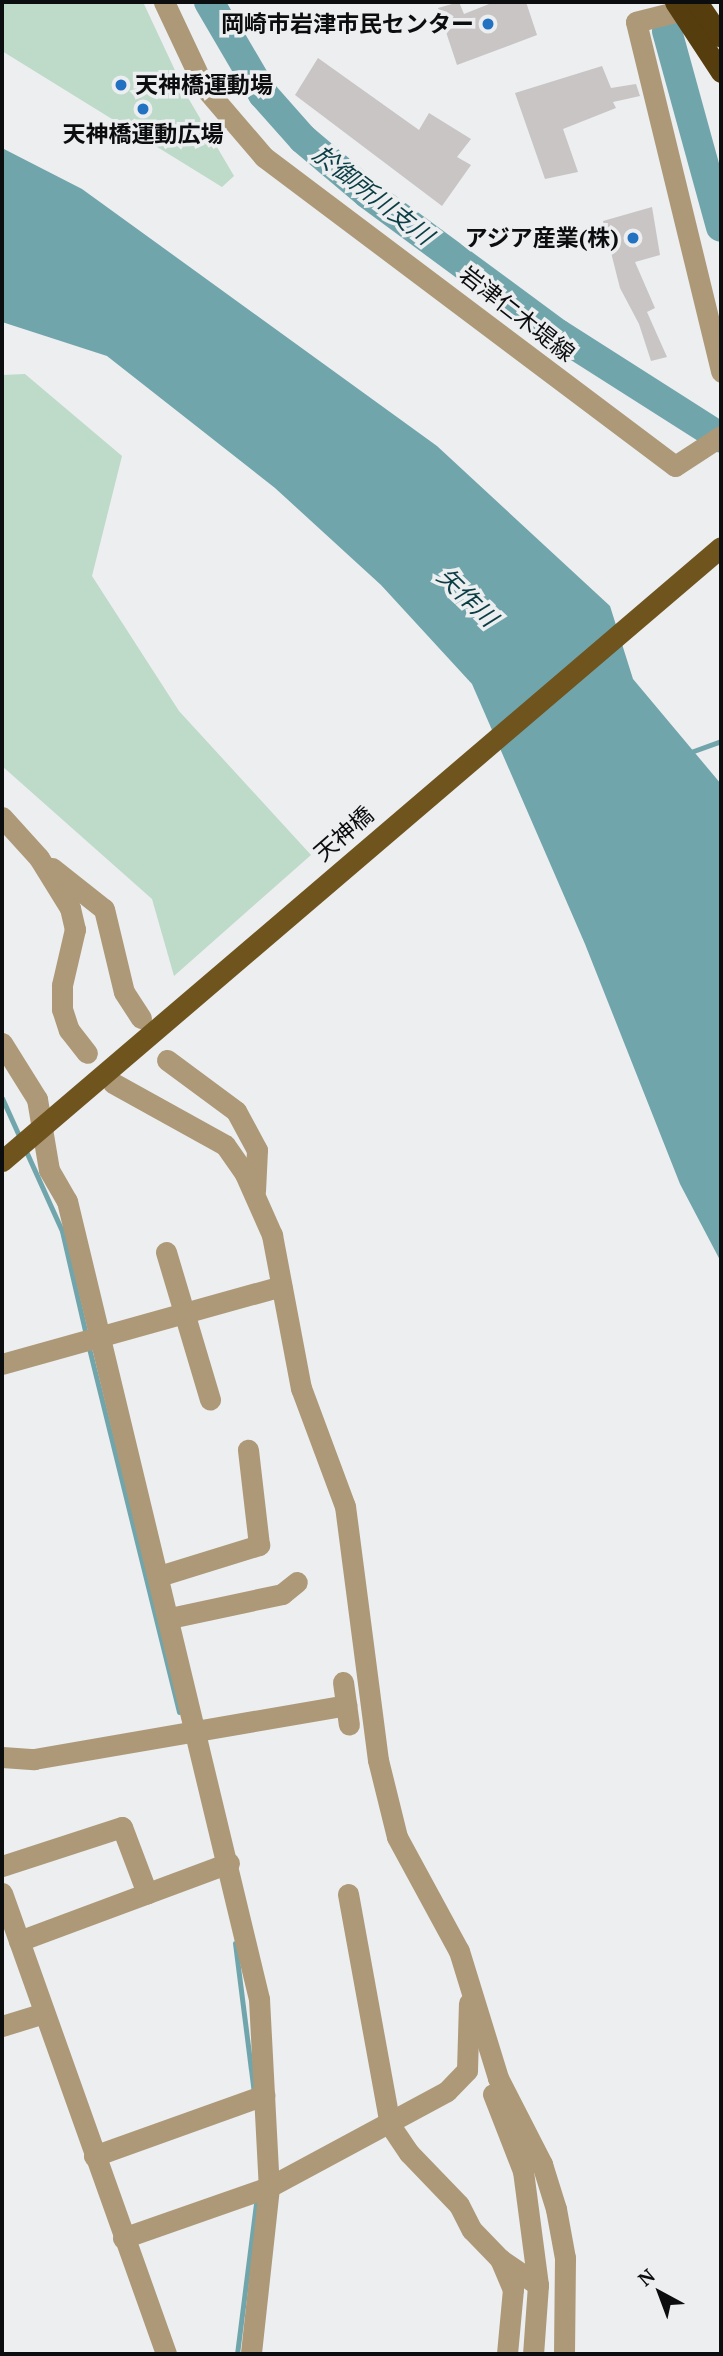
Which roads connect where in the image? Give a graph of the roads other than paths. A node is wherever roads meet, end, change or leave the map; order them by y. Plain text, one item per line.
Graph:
1 (164, 2) edge
2 (684, 3) edge
3 (721, 37) edge
4 (721, 72) edge
5 (721, 372) edge
6 (721, 436) edge
7 (721, 547) edge
8 (2, 817) edge
9 (39, 858) junction
10 (141, 1018) dead end
11 (2, 1043) edge
12 (87, 1053) dead end
13 (167, 1060) dead end
14 (11, 1078) edge
15 (113, 1083) dead end
16 (2, 1161) edge
17 (255, 1197) junction
18 (166, 1252) dead end
19 (281, 1286) junction
20 (187, 1313) junction
21 (99, 1337) junction
22 (2, 1364) edge
23 (210, 1400) dead end
24 (248, 1450) dead end
25 (159, 1577) junction
26 (296, 1582) dead end
27 (170, 1618) junction
28 (343, 1682) dead end
29 (197, 1727) junction
30 (2, 1757) edge
31 (229, 1863) junction
32 (2, 1866) edge
33 (2, 1892) edge
34 (147, 1893) junction
35 (348, 1894) dead end
36 (19, 1941) junction
37 (470, 1986) junction
38 (44, 2013) junction
39 (2, 2026) edge
40 (494, 2064) junction
41 (264, 2095) junction
42 (390, 2125) junction
43 (94, 2156) junction
44 (269, 2187) junction
45 (123, 2238) junction
46 (500, 2259) junction
47 (538, 2285) junction
48 (166, 2354) edge
49 (251, 2354) edge
50 (507, 2354) edge
51 (533, 2354) edge
52 (564, 2354) edge

1 - 6 street, 岩津仁木堤線
2 - 3 highway
2 - 4 highway
2 - 5 street
7 - 16 main road, 天神橋, bridge
8 - 9 street
9 - 10 street
9 - 12 street
11 - 14 street
13 - 17 street
14 - 21 street
15 - 17 street
17 - 19 street
18 - 20 street
19 - 20 street
19 - 37 street
20 - 21 street
20 - 23 street
21 - 22 street
21 - 25 street
24 - 25 street
25 - 27 street
26 - 27 street
27 - 29 street
28 - 29 street
29 - 30 street
29 - 31 street
31 - 34 street
31 - 41 street
32 - 34 street
33 - 36 street
34 - 36 street
35 - 42 street
36 - 38 street
37 - 40 street
37 - 42 street
38 - 39 street
38 - 43 street
40 - 47 street
40 - 52 street
41 - 43 street
41 - 44 street
42 - 44 street
42 - 46 street
43 - 45 street
44 - 45 street
44 - 49 street
45 - 48 street
46 - 47 street
46 - 50 street
47 - 51 street

